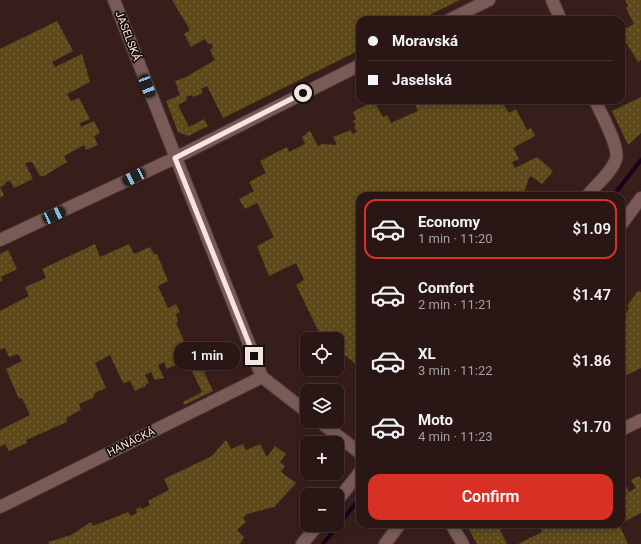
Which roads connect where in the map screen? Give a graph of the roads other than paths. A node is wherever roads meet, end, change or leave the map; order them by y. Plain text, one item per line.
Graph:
1 (114, 0) edge
2 (489, 0) edge
3 (552, 0) edge
4 (457, 16) edge
5 (559, 16) edge
6 (356, 67) edge
7 (597, 104) edge
8 (175, 158) junction
9 (590, 192) edge
10 (641, 198) edge
11 (625, 220) edge
12 (0, 240) edge
13 (262, 377) junction
14 (300, 407) edge
15 (641, 420) edge
16 (328, 428) edge
17 (625, 428) edge
18 (356, 450) edge
19 (356, 477) edge
20 (344, 492) edge
21 (0, 508) edge
22 (397, 528) edge
23 (452, 528) edge
24 (312, 532) edge
25 (460, 543) edge
26 (302, 544) edge
27 (385, 544) edge

1 - 8 street, JASELSKÁ
2 - 4 street
3 - 5 street
6 - 8 street
7 - 9 street
8 - 12 street
8 - 13 street, JASELSKÁ
10 - 11 street
13 - 14 street
13 - 21 street, HANÁCKÁ
15 - 17 street
16 - 18 street
19 - 20 street
22 - 27 street
23 - 25 street
24 - 26 street

